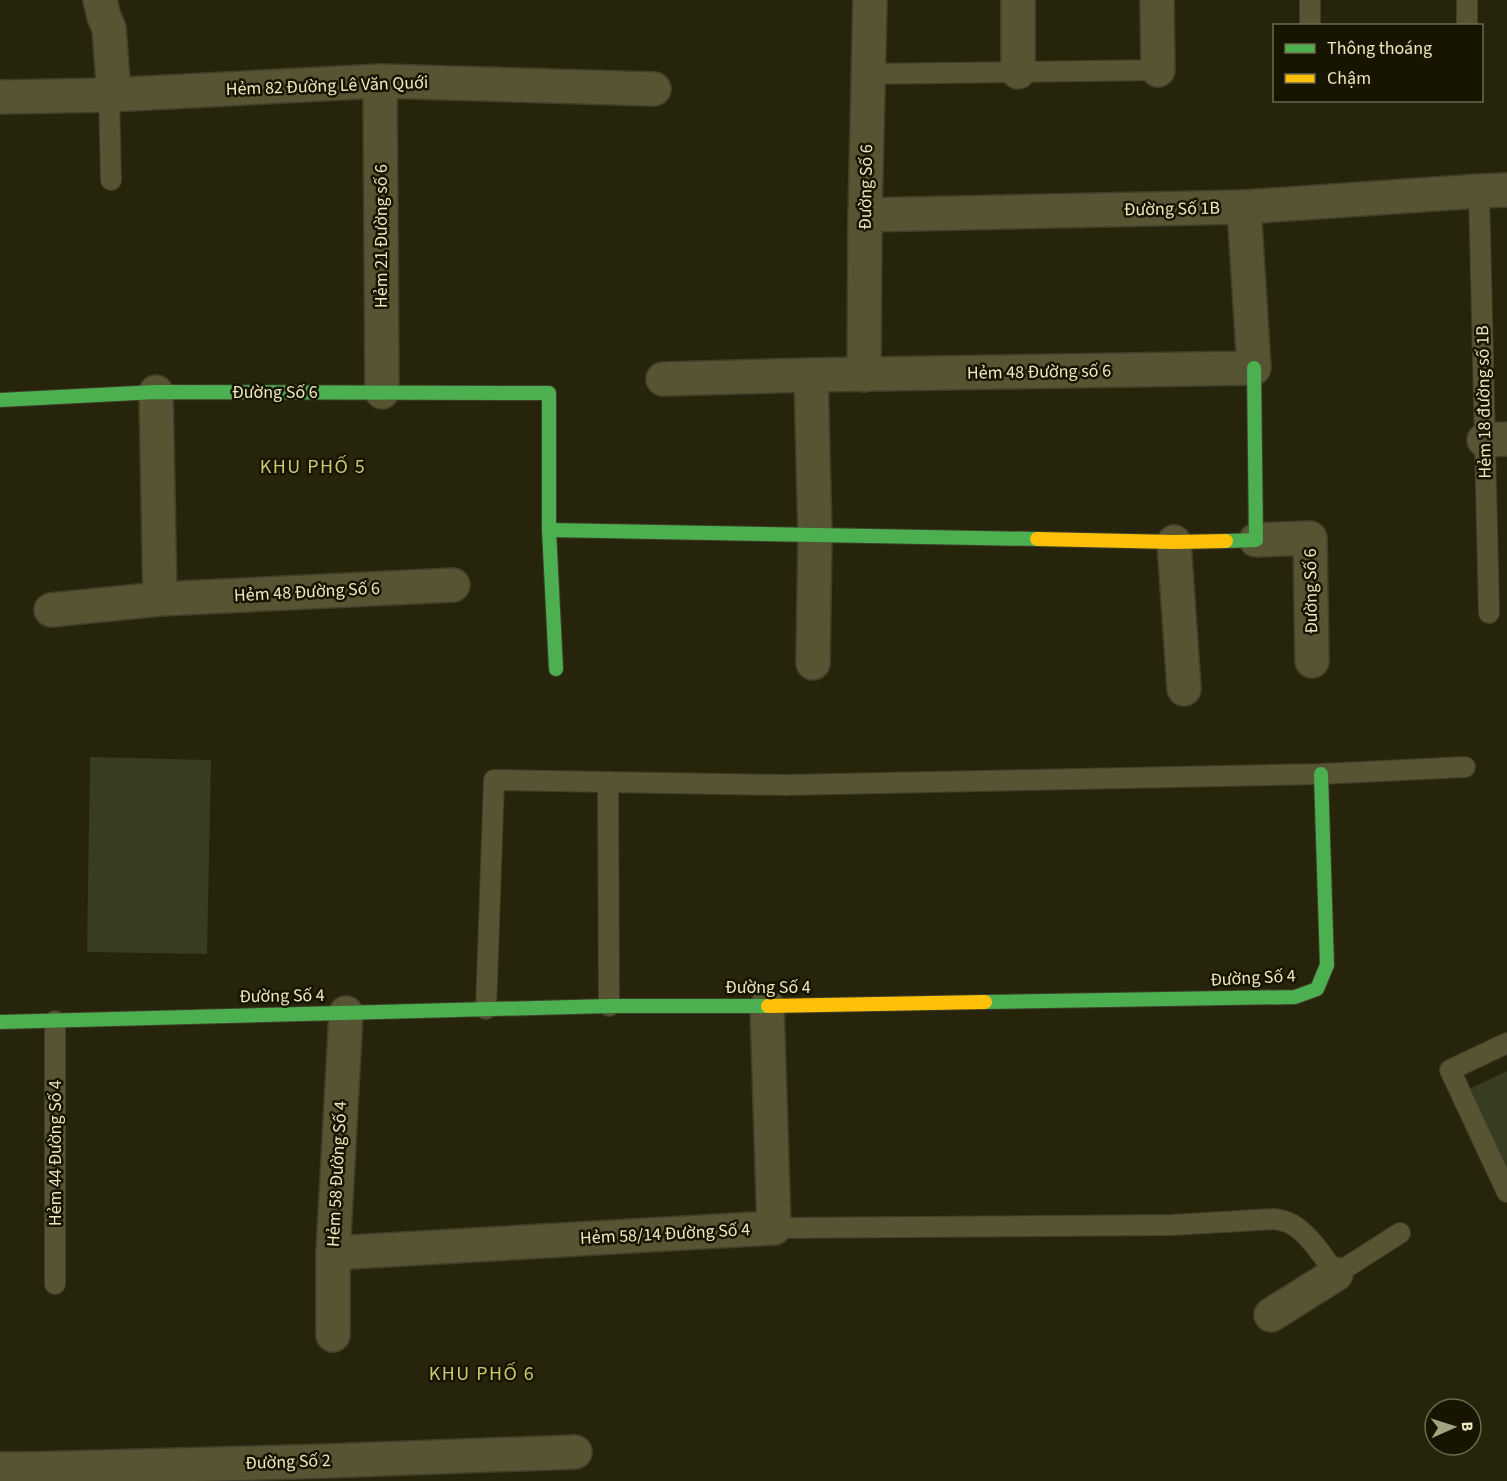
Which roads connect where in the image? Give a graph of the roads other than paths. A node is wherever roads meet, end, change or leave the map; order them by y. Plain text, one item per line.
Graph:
1 (100, 0) edge
2 (870, 0) edge
3 (1017, 0) edge
4 (1157, 0) edge
5 (1310, 0) edge
6 (1467, 0) edge
7 (1310, 24) edge
8 (1467, 24) edge
9 (1158, 70) joint
10 (1018, 72) junction
11 (868, 74) junction
12 (380, 81) junction
13 (654, 90) dead end
14 (111, 95) junction
15 (0, 98) edge
16 (111, 180) dead end
17 (1493, 190) edge
18 (1244, 207) junction
19 (865, 215) junction
20 (1254, 368) junction
21 (811, 375) junction
22 (864, 375) junction
23 (663, 379) dead end
24 (382, 392) junction
25 (156, 393) junction
26 (0, 400) edge
27 (1496, 439) edge
28 (549, 530) junction
29 (815, 536) junction
30 (1256, 540) junction
31 (1174, 542) junction
32 (453, 585) dead end
33 (160, 599) junction
34 (51, 610) dead end
35 (1489, 613) dead end
36 (1312, 661) dead end
37 (813, 663) dead end
38 (556, 669) dead end
39 (1184, 689) dead end
40 (1465, 767) dead end
41 (1321, 774) junction
42 (608, 782) junction
43 (609, 1006) junction
44 (767, 1006) junction
45 (486, 1009) junction
46 (346, 1013) junction
47 (55, 1021) junction
48 (0, 1022) edge
49 (1507, 1043) edge
50 (1507, 1192) edge
51 (774, 1228) junction
52 (1400, 1233) dead end
53 (333, 1253) junction
54 (1336, 1274) junction
55 (55, 1284) dead end
56 (1271, 1315) dead end
57 (333, 1335) dead end
58 (575, 1452) dead end
59 (0, 1469) edge

1 - 14 street
2 - 11 street, Đường Số 6
3 - 10 street
4 - 9 street
5 - 7 lane
6 - 8 lane
9 - 10 lane
10 - 11 lane
11 - 19 street, Đường Số 6
12 - 13 street, Hẻm 82 Đường Lê Văn Quới
12 - 14 street, Hẻm 82 Đường Lê Văn Quới
12 - 24 street, Hẻm 21 Đường số 6
14 - 15 street, Hẻm 82 Đường Lê Văn Quới
14 - 16 lane
17 - 18 street, Đường Số 1B
17 - 27 lane, Hẻm 18 đường số 1B
18 - 19 street, Đường Số 1B
18 - 20 street
19 - 22 street, Đường Số 6
20 - 22 street, Hẻm 48 Đường số 6
20 - 30 street
21 - 22 street, Hẻm 48 Đường số 6
21 - 23 street, Hẻm 48 Đường số 6
21 - 29 street
24 - 25 street, Đường Số 6
24 - 28 street, Đường Số 6
25 - 26 street, Đường Số 6
25 - 33 street
27 - 35 lane, Hẻm 18 đường số 1B
28 - 29 street
28 - 38 street
29 - 31 street
29 - 37 street
30 - 31 street
30 - 36 street, Đường Số 6
31 - 39 street
32 - 33 street, Hẻm 48 Đường Số 6
33 - 34 street, Hẻm 48 Đường Số 6
40 - 41 lane
41 - 42 lane
41 - 44 street, Đường Số 4
42 - 43 lane
42 - 45 lane
43 - 44 street, Đường Số 4
43 - 45 street, Đường Số 4
44 - 51 street, Hẻm 58/14 Đường Số 4
45 - 46 street, Đường Số 4
46 - 47 street, Đường Số 4
46 - 53 street, Hẻm 58 Đường Số 4
47 - 48 street, Đường Số 4
47 - 55 lane, Hẻm 44 Đường Số 4
49 - 50 lane
51 - 53 street, Hẻm 58/14 Đường Số 4
51 - 54 lane
52 - 54 lane
53 - 57 street, Hẻm 58 Đường Số 4
54 - 56 street
58 - 59 street, Đường Số 2

